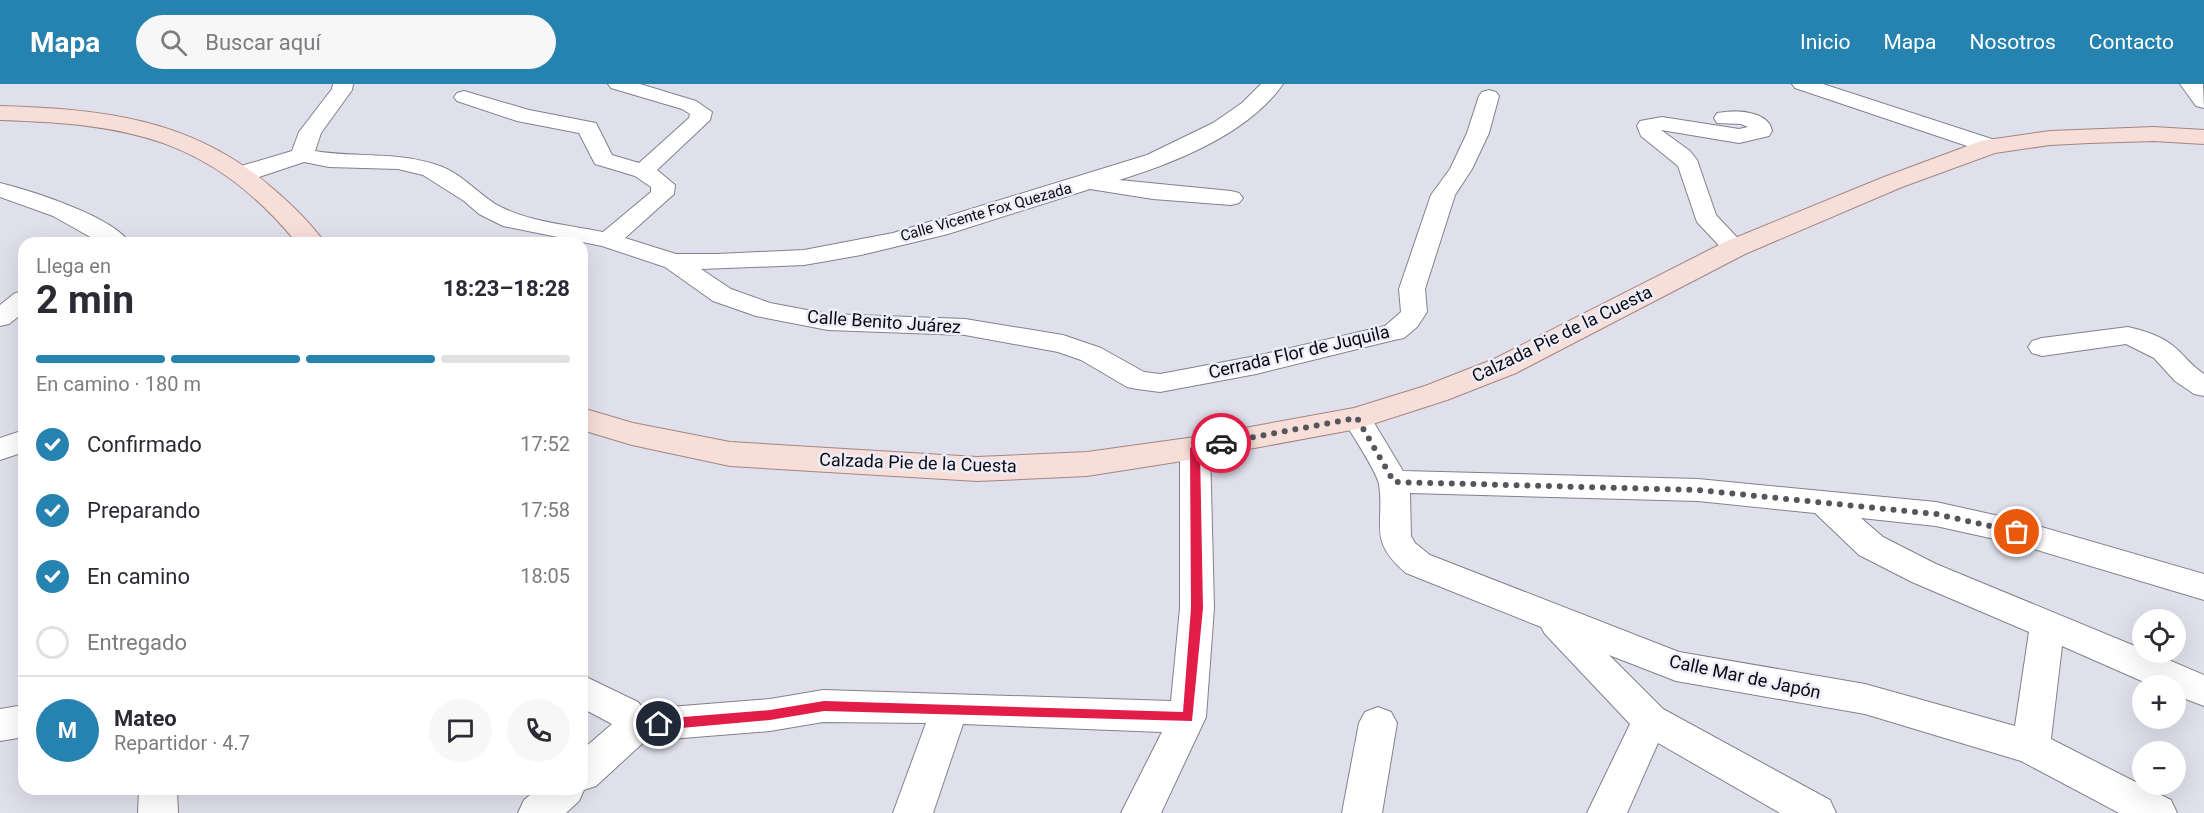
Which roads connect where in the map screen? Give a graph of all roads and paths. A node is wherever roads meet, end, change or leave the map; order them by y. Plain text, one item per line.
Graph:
1 (344, 84) edge
2 (618, 84) edge
3 (1273, 84) edge
4 (1802, 84) edge
5 (2191, 84) edge
6 (1489, 96) dead end
7 (464, 98) dead end
8 (2204, 101) edge
9 (0, 113) edge
10 (1725, 118) dead end
11 (2204, 137) edge
12 (1990, 146) junction
13 (302, 155) junction
14 (643, 171) junction
15 (239, 174) junction
16 (1089, 183) junction
17 (0, 190) edge
18 (1231, 198) dead end
19 (109, 237) edge
20 (306, 237) edge
21 (608, 240) junction
22 (1735, 248) junction
23 (674, 262) junction
24 (18, 304) edge
25 (0, 318) edge
26 (2042, 346) dead end
27 (1160, 383) joint
28 (2204, 387) edge
29 (1357, 418) junction
30 (588, 421) edge
31 (18, 442) edge
32 (1195, 448) junction
33 (0, 450) edge
34 (1394, 482) junction
35 (1822, 501) junction
36 (2204, 587) edge
37 (1551, 617) junction
38 (2047, 625) junction
39 (2204, 691) edge
40 (588, 693) edge
41 (950, 708) junction
42 (1188, 717) junction
43 (1650, 720) junction
44 (18, 722) edge
45 (1378, 723) dead end
46 (0, 724) edge
47 (636, 726) junction
48 (2031, 747) junction
49 (588, 769) edge
50 (158, 795) edge
51 (558, 795) edge
52 (158, 813) edge
53 (538, 813) edge
54 (913, 813) edge
55 (1141, 813) edge
56 (1362, 813) edge
57 (1606, 813) edge
58 (1816, 813) edge
59 (2157, 813) edge

1 - 13 street
2 - 14 street
3 - 16 street, Calle Vicente Fox Quezada
4 - 12 street
5 - 8 main road
6 - 27 street, Cerrada Flor de Juquila
7 - 14 street
9 - 15 main road
10 - 22 street
11 - 12 main road, Calzada Pie de la Cuesta
12 - 22 main road, Calzada Pie de la Cuesta
13 - 15 street, Calle Benito Juárez
13 - 21 street, Calle Benito Juárez
14 - 21 street
15 - 20 main road
16 - 18 street
16 - 23 street, Calle Vicente Fox Quezada
17 - 19 street
21 - 23 street, Calle Benito Juárez
22 - 29 main road, Calzada Pie de la Cuesta
23 - 27 street, Calle Benito Juárez
24 - 25 street
26 - 28 street
29 - 32 main road, Calzada Pie de la Cuesta
29 - 34 street
30 - 32 main road, Calzada Pie de la Cuesta
31 - 33 street
32 - 42 street
34 - 35 street
34 - 37 street, Calle Mar de Japón
35 - 36 street
35 - 38 street
37 - 43 street
37 - 48 street, Calle Mar de Japón
38 - 39 street
38 - 48 street
40 - 47 street
41 - 42 street
41 - 47 street
41 - 54 street
42 - 55 street
43 - 57 street
43 - 58 street
44 - 46 street
45 - 56 street
47 - 49 street
48 - 59 street, Calle Mar de Japón
50 - 52 street
51 - 53 street

